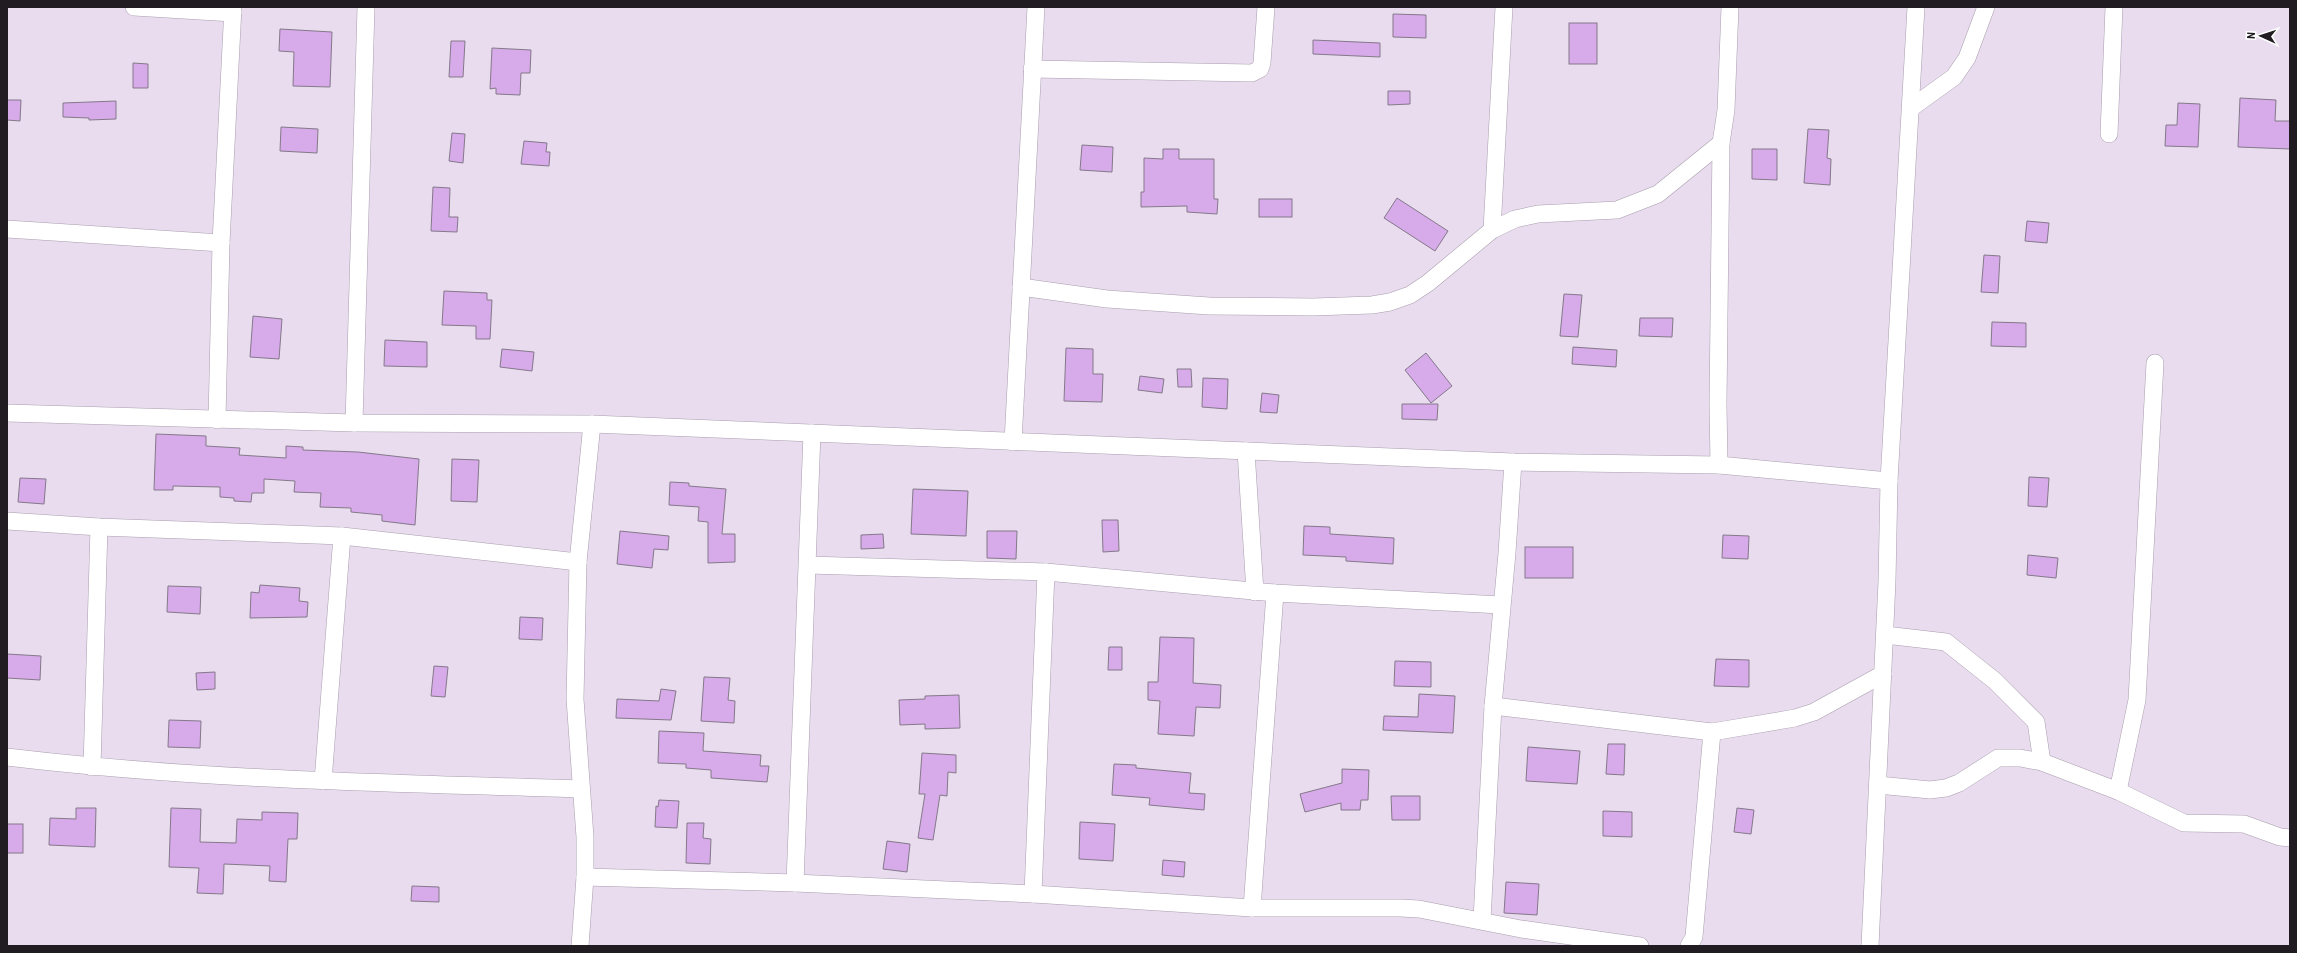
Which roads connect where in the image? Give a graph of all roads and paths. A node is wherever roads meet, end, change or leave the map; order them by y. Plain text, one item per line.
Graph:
1 (134, 7) edge
2 (366, 7) edge
3 (1036, 7) edge
4 (1266, 7) edge
5 (1504, 7) edge
6 (1730, 7) edge
7 (1916, 7) edge
8 (1986, 7) edge
9 (2114, 7) edge
10 (233, 10) edge
11 (1032, 69) junction
12 (1911, 108) junction
13 (2109, 134) dead end
14 (1721, 143) junction
15 (7, 229) edge
16 (1492, 230) junction
17 (221, 244) junction
18 (1021, 287) junction
19 (2155, 363) dead end
20 (7, 413) edge
21 (217, 420) junction
22 (354, 424) junction
23 (592, 424) junction
24 (812, 433) junction
25 (1013, 442) junction
26 (1246, 451) junction
27 (1513, 462) junction
28 (1719, 465) junction
29 (1890, 481) junction
30 (7, 521) edge
31 (99, 527) junction
32 (342, 536) junction
33 (578, 562) junction
34 (808, 565) junction
35 (1046, 572) junction
36 (1254, 592) junction
37 (1275, 593) junction
38 (1501, 606) junction
39 (1885, 635) junction
40 (1883, 674) junction
41 (1493, 706) junction
42 (1712, 732) junction
43 (7, 757) edge
44 (2042, 762) junction
45 (92, 767) junction
46 (323, 781) junction
47 (1878, 785) junction
48 (581, 789) junction
49 (2118, 791) junction
50 (2290, 838) edge
51 (585, 877) junction
52 (795, 883) junction
53 (1033, 894) junction
54 (1252, 908) junction
55 (1482, 920) junction
56 (580, 946) edge
57 (1640, 946) edge
58 (1688, 946) edge
59 (1870, 946) edge

1 - 10 street
2 - 22 street
3 - 11 street
4 - 11 street
5 - 16 street
6 - 14 street
7 - 12 street
8 - 12 street
9 - 13 street
10 - 17 street
11 - 18 street
12 - 29 street
14 - 16 street
14 - 28 street
15 - 17 street
16 - 18 street
17 - 21 street
18 - 25 street
19 - 49 street
20 - 21 street
21 - 22 street
22 - 23 street
23 - 24 street
23 - 33 street
24 - 25 street
24 - 34 street
25 - 26 street
26 - 27 street
26 - 36 street
27 - 28 street
27 - 38 street
28 - 29 street
29 - 39 street
30 - 31 street
31 - 32 street
31 - 45 street
32 - 33 street
32 - 46 street
33 - 48 street
34 - 35 street
34 - 52 street
35 - 36 street
35 - 53 street
36 - 37 street
37 - 38 street
37 - 54 street
38 - 41 street
39 - 40 street
39 - 44 street
40 - 42 street
40 - 47 street
41 - 42 street
41 - 55 street
42 - 58 street
43 - 45 street
44 - 47 street
44 - 49 street
45 - 46 street
46 - 48 street
47 - 59 street
48 - 51 street
49 - 50 street
51 - 52 street
51 - 56 street
52 - 53 street
53 - 54 street
54 - 55 street
55 - 57 street

